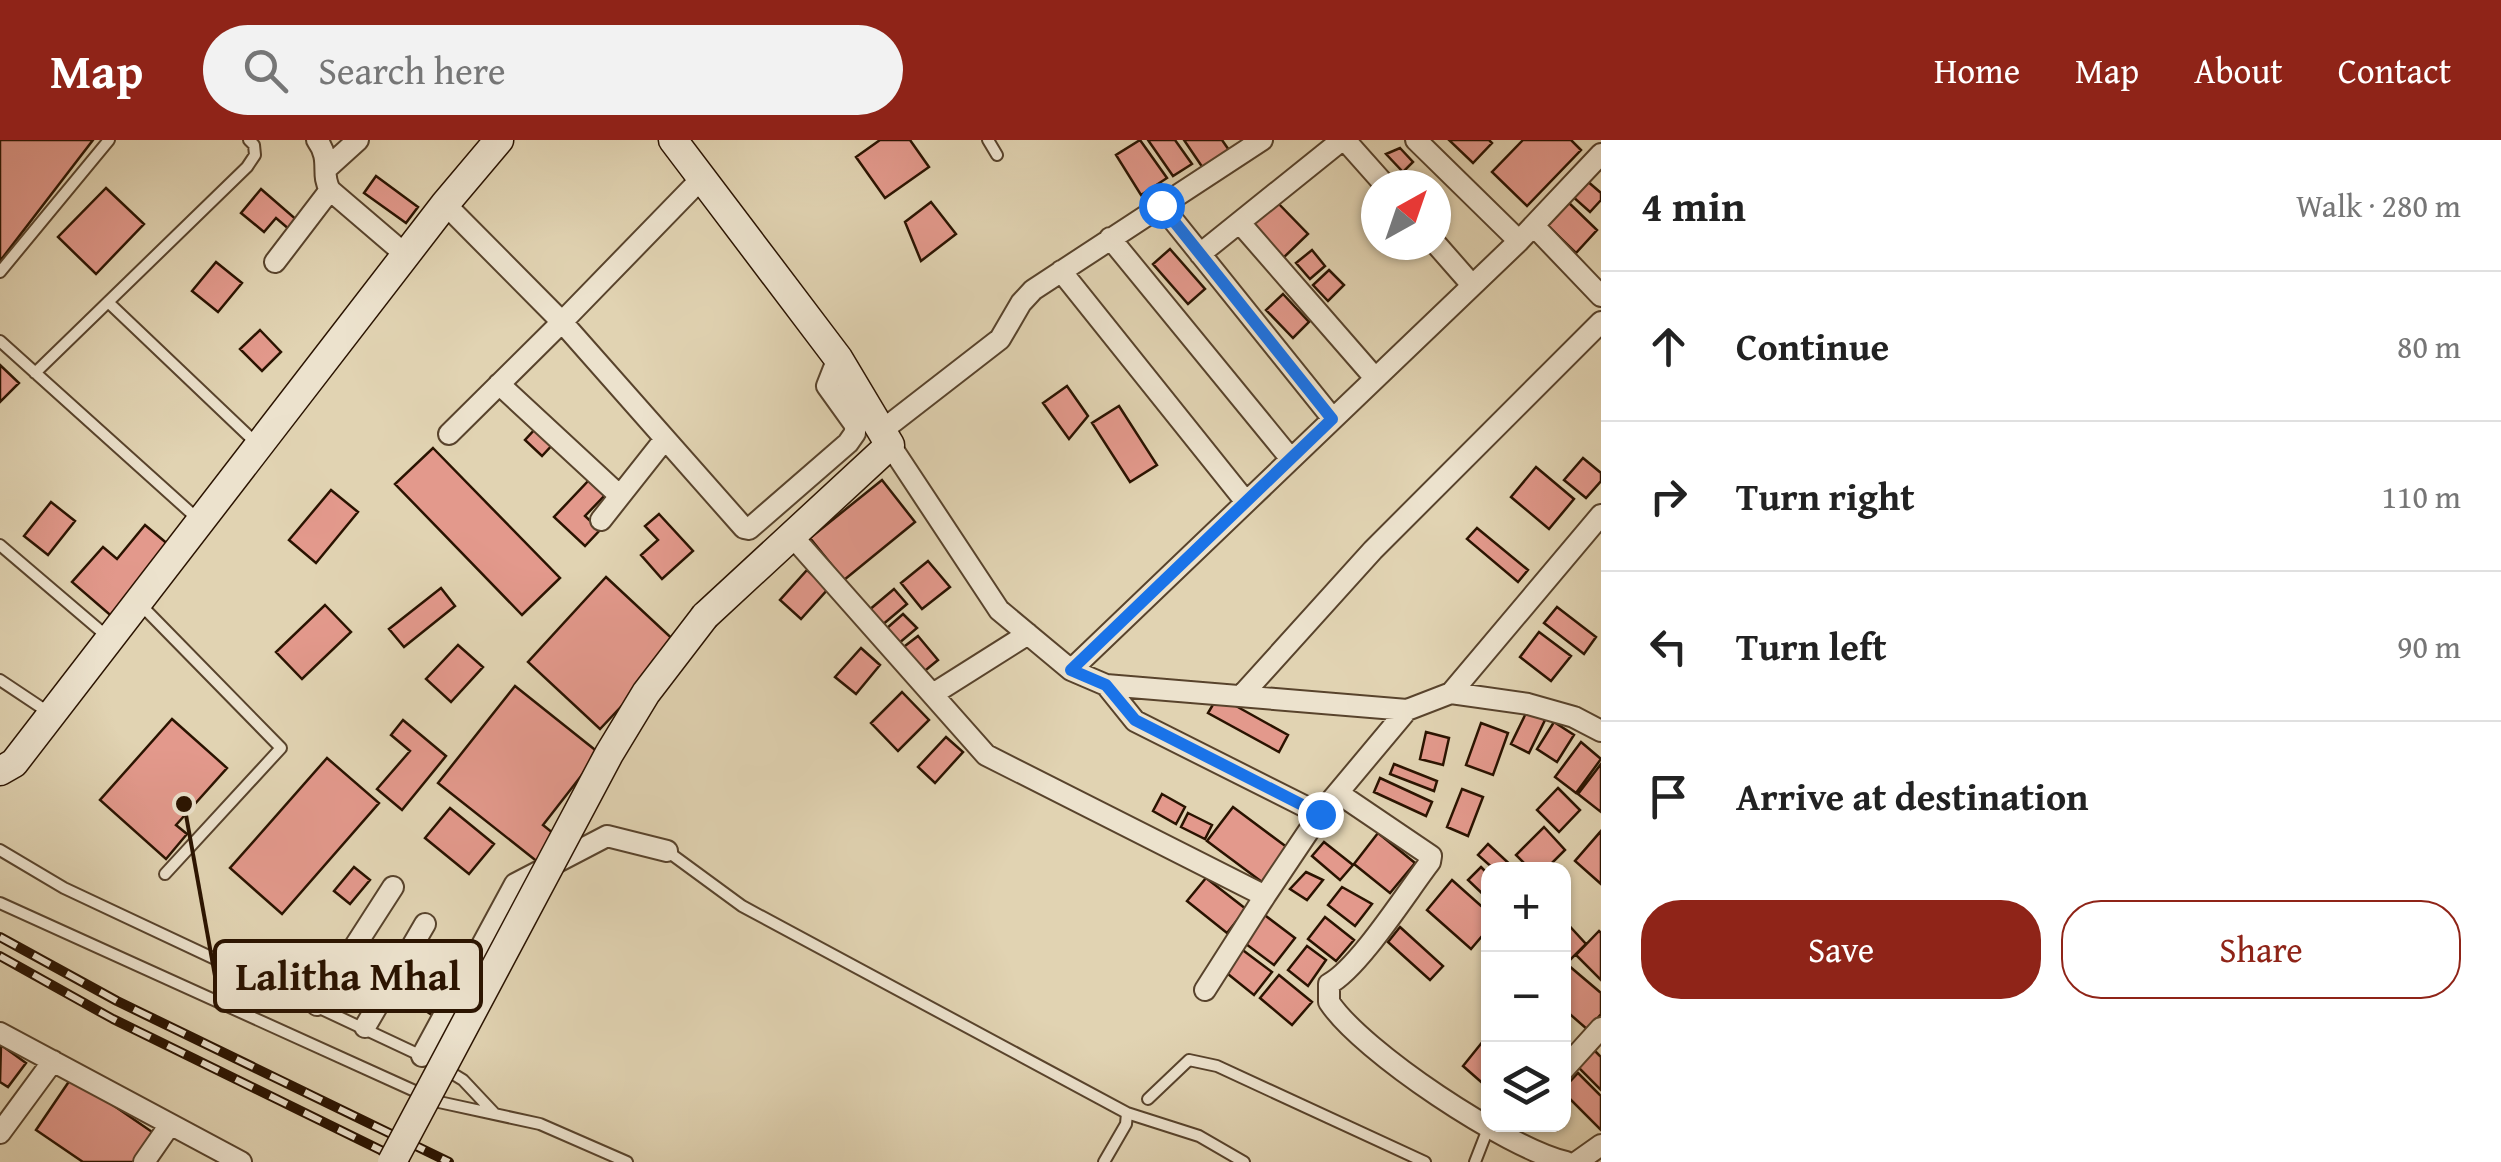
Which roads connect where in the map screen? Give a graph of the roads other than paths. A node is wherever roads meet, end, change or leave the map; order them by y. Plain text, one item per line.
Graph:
1 (110, 140) edge
2 (249, 140) edge
3 (317, 140) edge
4 (358, 140) edge
5 (499, 140) edge
6 (673, 140) edge
7 (988, 140) edge
8 (1262, 140) edge
9 (1344, 140) edge
10 (1416, 140) edge
11 (1601, 154) edge
12 (997, 155) dead end
13 (1371, 170) edge
14 (328, 179) junction
15 (701, 179) junction
16 (446, 204) junction
17 (1161, 205) junction
18 (1240, 223) junction
19 (1526, 234) junction
20 (1110, 238) junction
21 (1200, 254) junction
22 (406, 255) junction
23 (1450, 260) edge
24 (275, 262) dead end
25 (1061, 271) junction
26 (0, 272) edge
27 (1472, 285) junction
28 (1601, 296) edge
29 (108, 302) junction
30 (562, 322) junction
31 (1601, 322) edge
32 (0, 341) edge
33 (838, 358) junction
34 (35, 373) junction
35 (1376, 378) junction
36 (499, 384) junction
37 (1332, 419) junction
38 (449, 434) dead end
39 (887, 437) junction
40 (665, 439) junction
41 (259, 446) junction
42 (1291, 459) junction
43 (620, 496) junction
44 (1246, 502) junction
45 (1601, 515) edge
46 (601, 520) dead end
47 (200, 522) junction
48 (792, 536) junction
49 (0, 546) edge
50 (138, 602) junction
51 (1028, 634) junction
52 (110, 639) junction
53 (1071, 670) junction
54 (0, 680) edge
55 (1106, 685) junction
56 (1450, 693) junction
57 (933, 694) junction
58 (1242, 695) junction
59 (1408, 710) junction
60 (52, 715) junction
61 (1601, 731) edge
62 (0, 771) edge
63 (1338, 793) junction
64 (1320, 814) junction
65 (0, 850) edge
66 (666, 851) joint
67 (165, 874) dead end
68 (394, 887) dead end
69 (1266, 896) junction
70 (0, 903) edge
71 (425, 924) dead end
72 (1205, 990) dead end
73 (318, 1005) junction
74 (365, 1027) junction
75 (1601, 1028) edge
76 (0, 1033) edge
77 (422, 1056) junction
78 (53, 1061) junction
79 (1571, 1061) edge
80 (1148, 1099) dead end
81 (1127, 1113) junction
82 (496, 1114) junction
83 (1481, 1118) edge
84 (169, 1126) junction
85 (1500, 1132) edge
86 (1508, 1132) edge
87 (0, 1133) edge
88 (1601, 1145) edge
89 (144, 1162) edge
90 (241, 1162) edge
91 (392, 1162) edge
92 (627, 1162) edge
93 (1104, 1162) edge
94 (1244, 1162) edge
95 (1425, 1162) edge
96 (1476, 1162) edge
97 (1566, 1162) edge
98 (1577, 1162) edge

1 - 26 lane
2 - 29 lane
3 - 14 street
4 - 14 street
5 - 16 main road
6 - 15 main road
7 - 12 lane
8 - 17 street
9 - 13 street
9 - 18 street
10 - 19 street
11 - 19 street
14 - 22 street
14 - 24 street
15 - 30 street
15 - 33 main road
16 - 22 main road
16 - 30 street
17 - 20 street
17 - 21 street
18 - 21 street
18 - 35 street
19 - 27 street
19 - 28 street
20 - 25 street
20 - 42 street
21 - 37 street
22 - 41 main road
23 - 27 street
25 - 39 street
25 - 44 street
27 - 35 street
29 - 34 lane
29 - 41 lane
30 - 36 street
30 - 40 street
31 - 58 street
32 - 34 lane
33 - 39 main road
33 - 40 street
34 - 47 lane
35 - 37 street
36 - 38 street
36 - 43 street
37 - 42 street
39 - 48 main road
39 - 51 street
40 - 43 street
41 - 47 main road
42 - 44 street
43 - 46 street
44 - 53 street
45 - 56 street
47 - 50 main road
48 - 57 street
48 - 91 main road, bridge
49 - 52 lane
50 - 52 main road
50 - 67 lane
51 - 53 street
51 - 57 street
52 - 60 main road
53 - 55 street
54 - 60 lane
55 - 58 street
55 - 64 street
56 - 59 street
56 - 61 street
57 - 69 street
58 - 59 street
59 - 63 street
60 - 62 main road
63 - 64 street
63 - 83 street
64 - 69 street
65 - 73 lane
66 - 77 street
66 - 81 lane
68 - 73 street
69 - 72 street
70 - 82 lane
71 - 74 street
73 - 74 lane
74 - 77 lane
75 - 79 street
76 - 78 street
77 - 82 lane
78 - 84 street
78 - 87 street
80 - 95 lane
81 - 93 lane
81 - 94 lane
82 - 92 lane
84 - 89 street
84 - 90 street
85 - 96 lane
86 - 97 street
88 - 98 street

